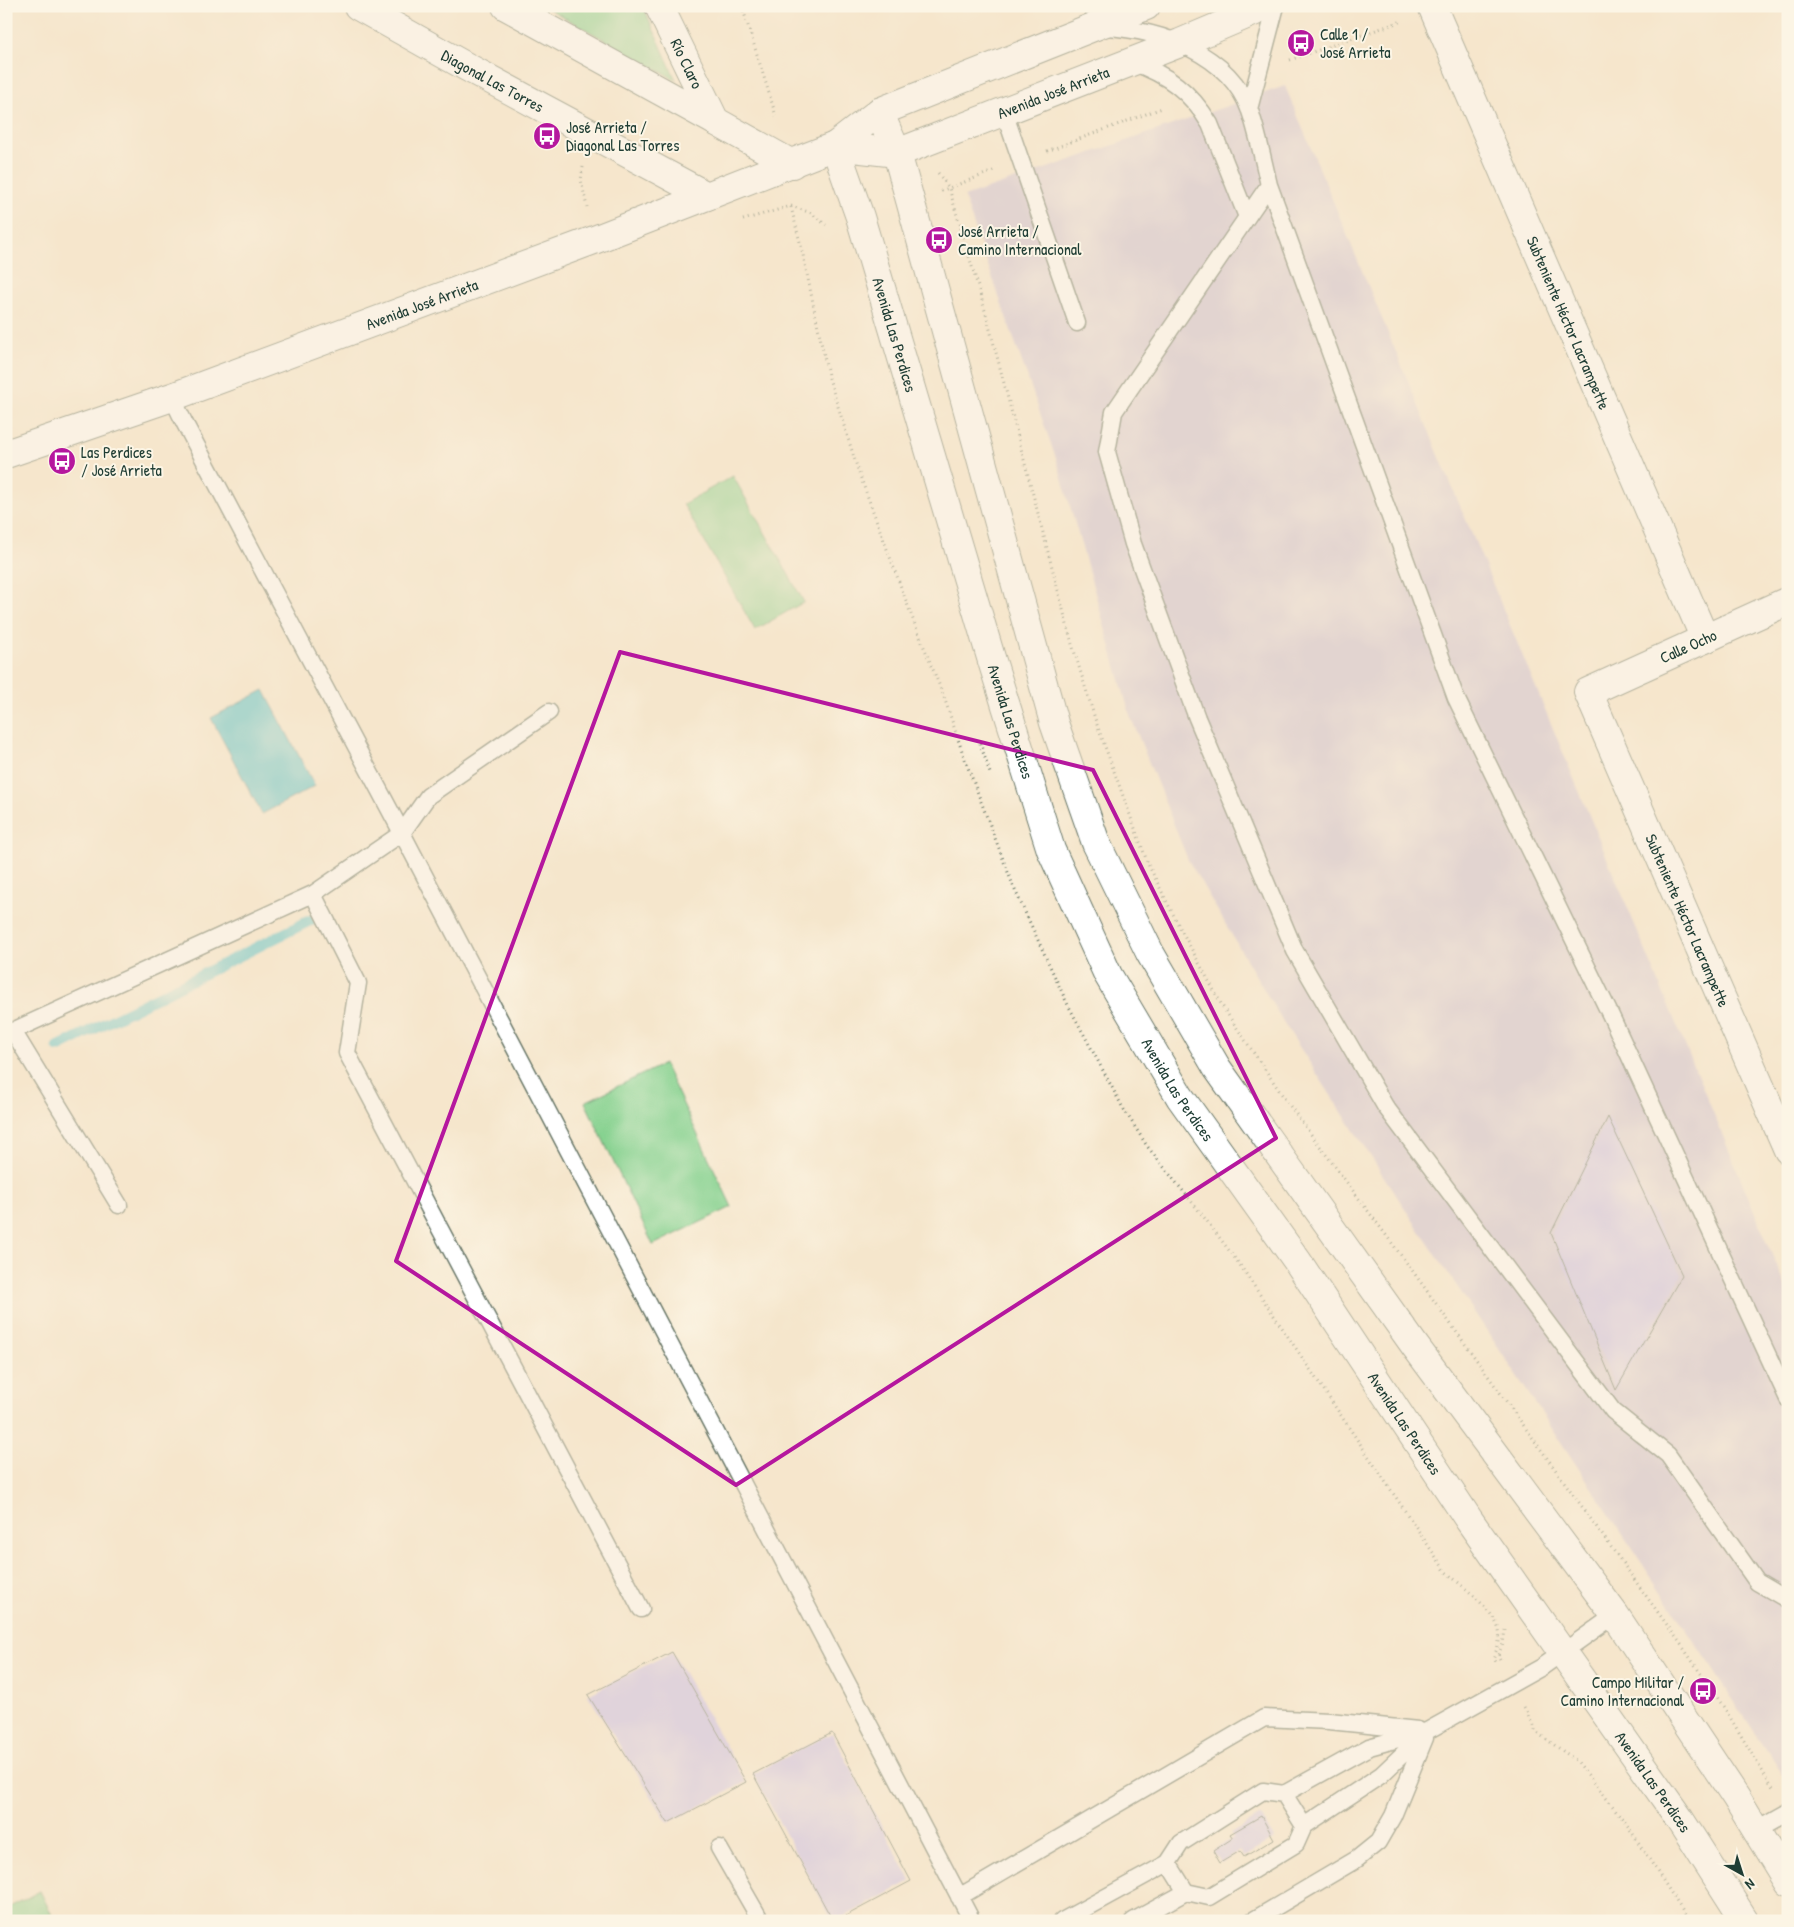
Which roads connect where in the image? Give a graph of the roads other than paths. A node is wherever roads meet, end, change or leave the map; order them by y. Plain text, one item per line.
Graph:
1 (358, 6) edge
2 (506, 6) edge
3 (659, 6) edge
4 (1146, 6) edge
5 (1267, 6) edge
6 (1276, 6) edge
7 (1432, 6) edge
8 (1093, 26) junction
9 (1180, 43) junction
10 (1132, 62) junction
11 (1249, 110) junction
12 (879, 112) junction
13 (1004, 112) junction
14 (715, 120) junction
15 (835, 146) junction
16 (908, 149) junction
17 (792, 164) junction
18 (1269, 185) junction
19 (707, 196) junction
20 (1247, 217) junction
21 (1076, 323) dead end
22 (172, 397) junction
23 (6, 454) edge
24 (1788, 601) edge
25 (1705, 639) junction
26 (1588, 692) joint
27 (549, 712) dead end
28 (402, 833) junction
29 (313, 894) junction
30 (10, 1033) edge
31 (1788, 1150) edge
32 (119, 1205) dead end
33 (1788, 1399) edge
34 (1788, 1600) edge
35 (641, 1609) dead end
36 (1615, 1616) junction
37 (1564, 1653) junction
38 (1427, 1731) junction
39 (1284, 1794) junction
40 (1787, 1813) edge
41 (1304, 1826) junction
42 (1756, 1830) junction
43 (720, 1848) dead end
44 (1168, 1863) junction
45 (1788, 1882) edge
46 (1186, 1892) junction
47 (958, 1896) junction
48 (760, 1921) edge
49 (972, 1921) edge
50 (1062, 1921) edge
51 (1133, 1921) edge
52 (1252, 1921) edge
53 (1745, 1921) edge

1 - 19 main road, Diagonal Las Torres
2 - 14 main road
3 - 14 main road, Río Claro
4 - 8 main road, Avenida José Arrieta
5 - 9 main road, Avenida José Arrieta
6 - 11 lane
7 - 25 main road, Subteniente Héctor Lacrampette
8 - 9 lane
8 - 12 main road, Avenida José Arrieta
9 - 10 main road, Avenida José Arrieta
9 - 11 lane
10 - 13 main road, Avenida José Arrieta
10 - 20 lane
11 - 18 lane
12 - 15 main road, Avenida José Arrieta
12 - 16 main road
13 - 16 main road, Avenida José Arrieta
13 - 21 lane
14 - 17 main road
15 - 16 main road, Avenida José Arrieta
15 - 17 main road, Avenida José Arrieta
15 - 37 main road, Avenida Las Perdices
16 - 36 main road
17 - 19 main road, Avenida José Arrieta
18 - 20 lane
18 - 33 lane
19 - 22 main road, Avenida José Arrieta
20 - 34 lane
22 - 23 main road, Avenida José Arrieta
22 - 28 lane
24 - 25 main road, Calle Ocho
25 - 26 main road, Calle Ocho
26 - 31 main road, Subteniente Héctor Lacrampette
27 - 28 lane
28 - 29 lane
28 - 47 lane
29 - 30 lane
29 - 35 lane
30 - 32 lane
36 - 37 lane
36 - 42 main road
37 - 38 lane
37 - 53 main road, Avenida Las Perdices
38 - 39 lane
38 - 41 lane
38 - 47 lane
38 - 52 lane
39 - 41 lane
39 - 44 lane
40 - 42 lane
41 - 46 lane
42 - 45 main road
43 - 48 lane
44 - 46 lane
44 - 50 lane
46 - 51 lane
47 - 49 lane

